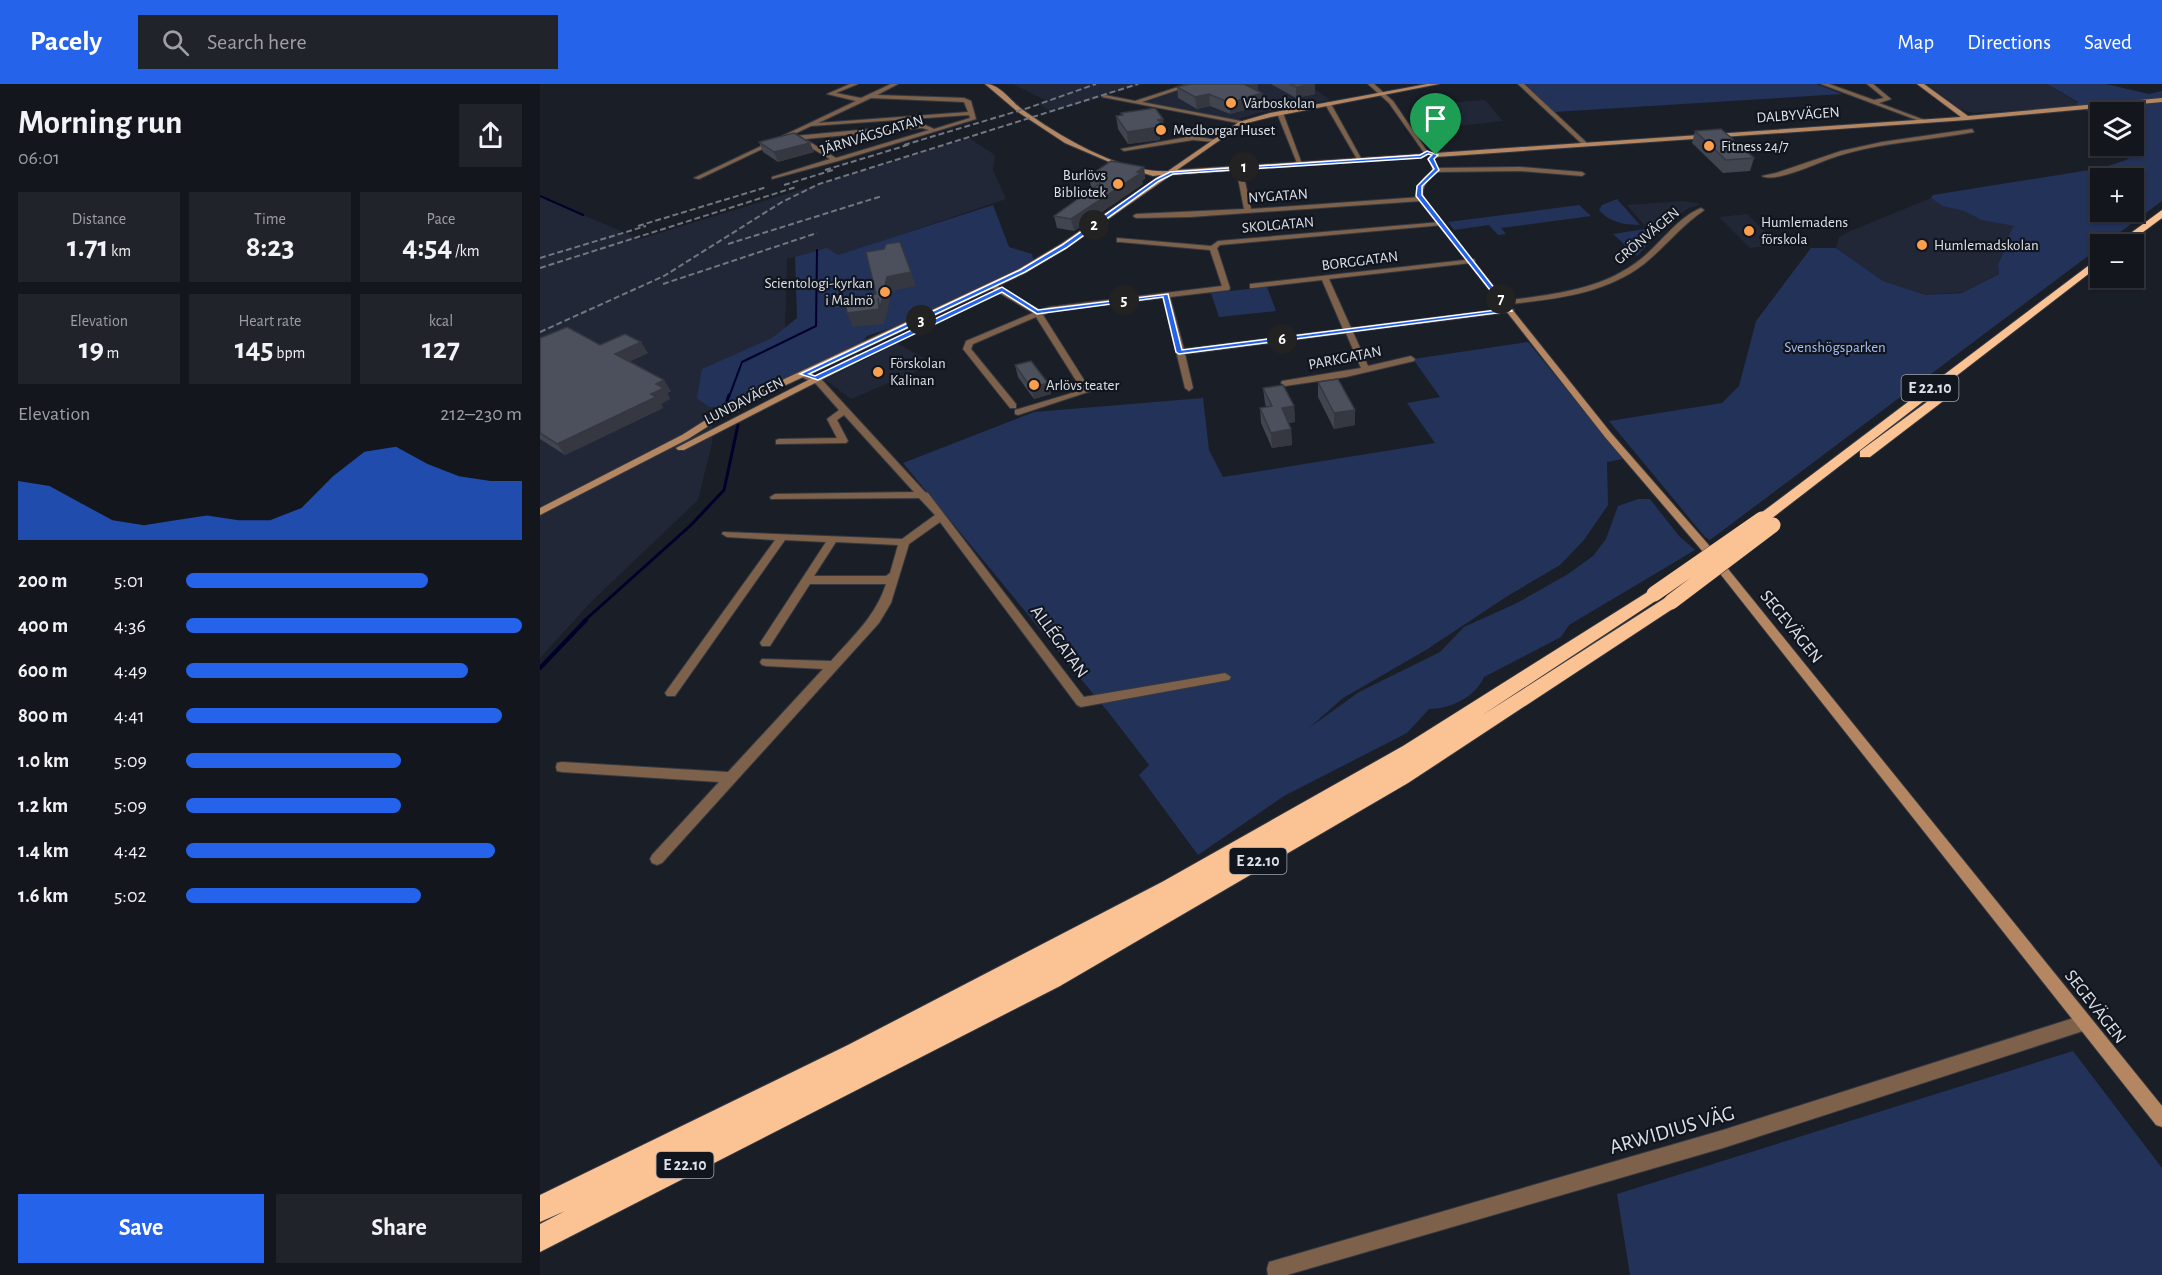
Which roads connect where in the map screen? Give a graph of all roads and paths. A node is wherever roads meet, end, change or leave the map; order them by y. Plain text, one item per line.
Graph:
1 (834, 84) edge
2 (855, 84) edge
3 (895, 84) edge
4 (988, 84) edge
5 (1192, 84) edge
6 (1371, 84) edge
7 (1436, 84) edge
8 (1521, 84) edge
9 (1824, 84) edge
10 (1870, 84) edge
11 (1920, 84) edge
12 (845, 86) junction
13 (1379, 94) junction
14 (870, 96) junction
15 (1105, 97) dead end
16 (862, 100) junction
17 (2162, 100) edge
18 (1136, 102) junction
19 (1875, 102) junction
20 (1328, 104) junction
21 (971, 113) junction
22 (1280, 113) junction
23 (1967, 118) junction
24 (1921, 121) junction
25 (1241, 123) junction
26 (806, 126) junction
27 (935, 130) junction
28 (1972, 131) dead end
29 (792, 133) junction
30 (1941, 136) junction
31 (798, 138) junction
32 (1214, 141) junction
33 (1584, 143) junction
34 (1124, 149) dead end
35 (1429, 155) junction
36 (1360, 159) junction
37 (836, 160) junction
38 (1300, 163) junction
39 (1239, 168) junction
40 (1436, 170) junction
41 (1172, 173) junction
42 (1582, 174) dead end
43 (1765, 176) dead end
44 (697, 178) dead end
45 (774, 178) dead end
46 (1422, 199) junction
47 (1701, 210) dead end
48 (1248, 211) junction
49 (2162, 213) edge
50 (1136, 216) dead end
51 (1442, 224) junction
52 (2162, 226) edge
53 (2134, 234) edge
54 (1120, 240) dead end
55 (2144, 240) edge
56 (1213, 248) junction
57 (1471, 261) junction
58 (2090, 268) edge
59 (1325, 278) junction
60 (2090, 281) edge
61 (1253, 286) dead end
62 (998, 287) junction
63 (1166, 295) junction
64 (1507, 306) junction
65 (1037, 312) junction
66 (1348, 330) junction
67 (1179, 352) junction
68 (1411, 359) dead end
69 (1365, 368) junction
70 (803, 374) junction
71 (816, 378) junction
72 (1285, 384) edge
73 (1189, 388) dead end
74 (845, 410) junction
75 (779, 442) dead end
76 (924, 495) junction
77 (775, 497) dead end
78 (540, 512) edge
79 (941, 516) junction
80 (540, 521) edge
81 (1768, 522) junction
82 (727, 534) dead end
83 (782, 537) junction
84 (832, 540) junction
85 (904, 542) junction
86 (892, 578) junction
87 (806, 580) junction
88 (1663, 598) junction
89 (766, 643) dead end
90 (766, 662) dead end
91 (834, 665) junction
92 (1225, 677) dead end
93 (671, 693) dead end
94 (562, 767) dead end
95 (732, 778) junction
96 (657, 860) dead end
97 (2083, 1023) junction
98 (2162, 1119) edge
99 (540, 1209) edge
100 (540, 1238) edge
101 (1277, 1275) edge

1 - 12 street
2 - 12 street
3 - 14 street
4 - 41 street, DALBYVÄGEN
5 - 18 street
6 - 13 street
7 - 13 street, LUNDAVÄGEN
8 - 33 street
9 - 19 street
10 - 19 street
11 - 23 street
12 - 16 street
13 - 20 street, LUNDAVÄGEN
13 - 35 street
14 - 16 street
14 - 21 street
15 - 18 street
16 - 26 street
17 - 23 street, DALBYVÄGEN
18 - 25 street
19 - 24 street
20 - 22 street, LUNDAVÄGEN
20 - 36 street
21 - 26 street
21 - 27 street, JÄRNVÄGSGATAN
22 - 25 street, LUNDAVÄGEN
22 - 38 street
23 - 24 street, DALBYVÄGEN
24 - 30 street
24 - 33 street, DALBYVÄGEN
25 - 32 street, LUNDAVÄGEN
26 - 29 street
27 - 31 street
27 - 37 street, JÄRNVÄGSGATAN
28 - 30 street
29 - 31 street
29 - 44 street
30 - 43 street
31 - 37 street
32 - 34 street
32 - 41 street, LUNDAVÄGEN
33 - 35 street, DALBYVÄGEN
35 - 36 street, DALBYVÄGEN
35 - 40 street
36 - 38 street, DALBYVÄGEN
37 - 45 street, JÄRNVÄGSGATAN
38 - 39 street, DALBYVÄGEN
39 - 41 street, DALBYVÄGEN
39 - 48 street
40 - 42 street
40 - 46 street
41 - 62 street, LUNDAVÄGEN
46 - 48 street, NYGATAN
46 - 51 street, SEGEVÄGEN
47 - 64 street, GRÖNVÄGEN
48 - 50 street, NYGATAN
49 - 53 highway
51 - 56 street, SKOLGATAN
51 - 57 street, SEGEVÄGEN
52 - 55 highway
54 - 56 street, SKOLGATAN
56 - 63 street
57 - 59 street, BORGGATAN
57 - 64 street, SEGEVÄGEN
58 - 81 highway, E 22.10
59 - 61 street, BORGGATAN
59 - 66 street
60 - 81 highway, E 22.10
62 - 65 street
62 - 70 street, LUNDAVÄGEN
62 - 71 street, LUNDAVÄGEN
63 - 65 street
63 - 67 street
64 - 66 street, GRÖNVÄGEN
64 - 97 street, SEGEVÄGEN
65 - 65 street
66 - 67 street, GRÖNVÄGEN
66 - 69 street
67 - 73 street
68 - 69 street, PARKGATAN
69 - 72 street, PARKGATAN
70 - 71 street
70 - 78 street, LUNDAVÄGEN
71 - 74 street, ALLÉGATAN
71 - 80 street, LUNDAVÄGEN
74 - 75 street
74 - 76 street, ALLÉGATAN
76 - 77 street
76 - 79 street, ALLÉGATAN
79 - 85 street
79 - 92 street, ALLÉGATAN
81 - 88 highway, E 22.10, bridge
82 - 83 street
83 - 84 street
83 - 93 street
84 - 85 street
84 - 87 street
85 - 86 street
86 - 87 street
86 - 91 street
87 - 89 street
88 - 99 highway, E 22.10
88 - 100 highway, E 22.10
90 - 91 street
91 - 95 street
94 - 95 street
95 - 96 street
97 - 98 street, SEGEVÄGEN
97 - 101 street, ARWIDIUS VÄG

